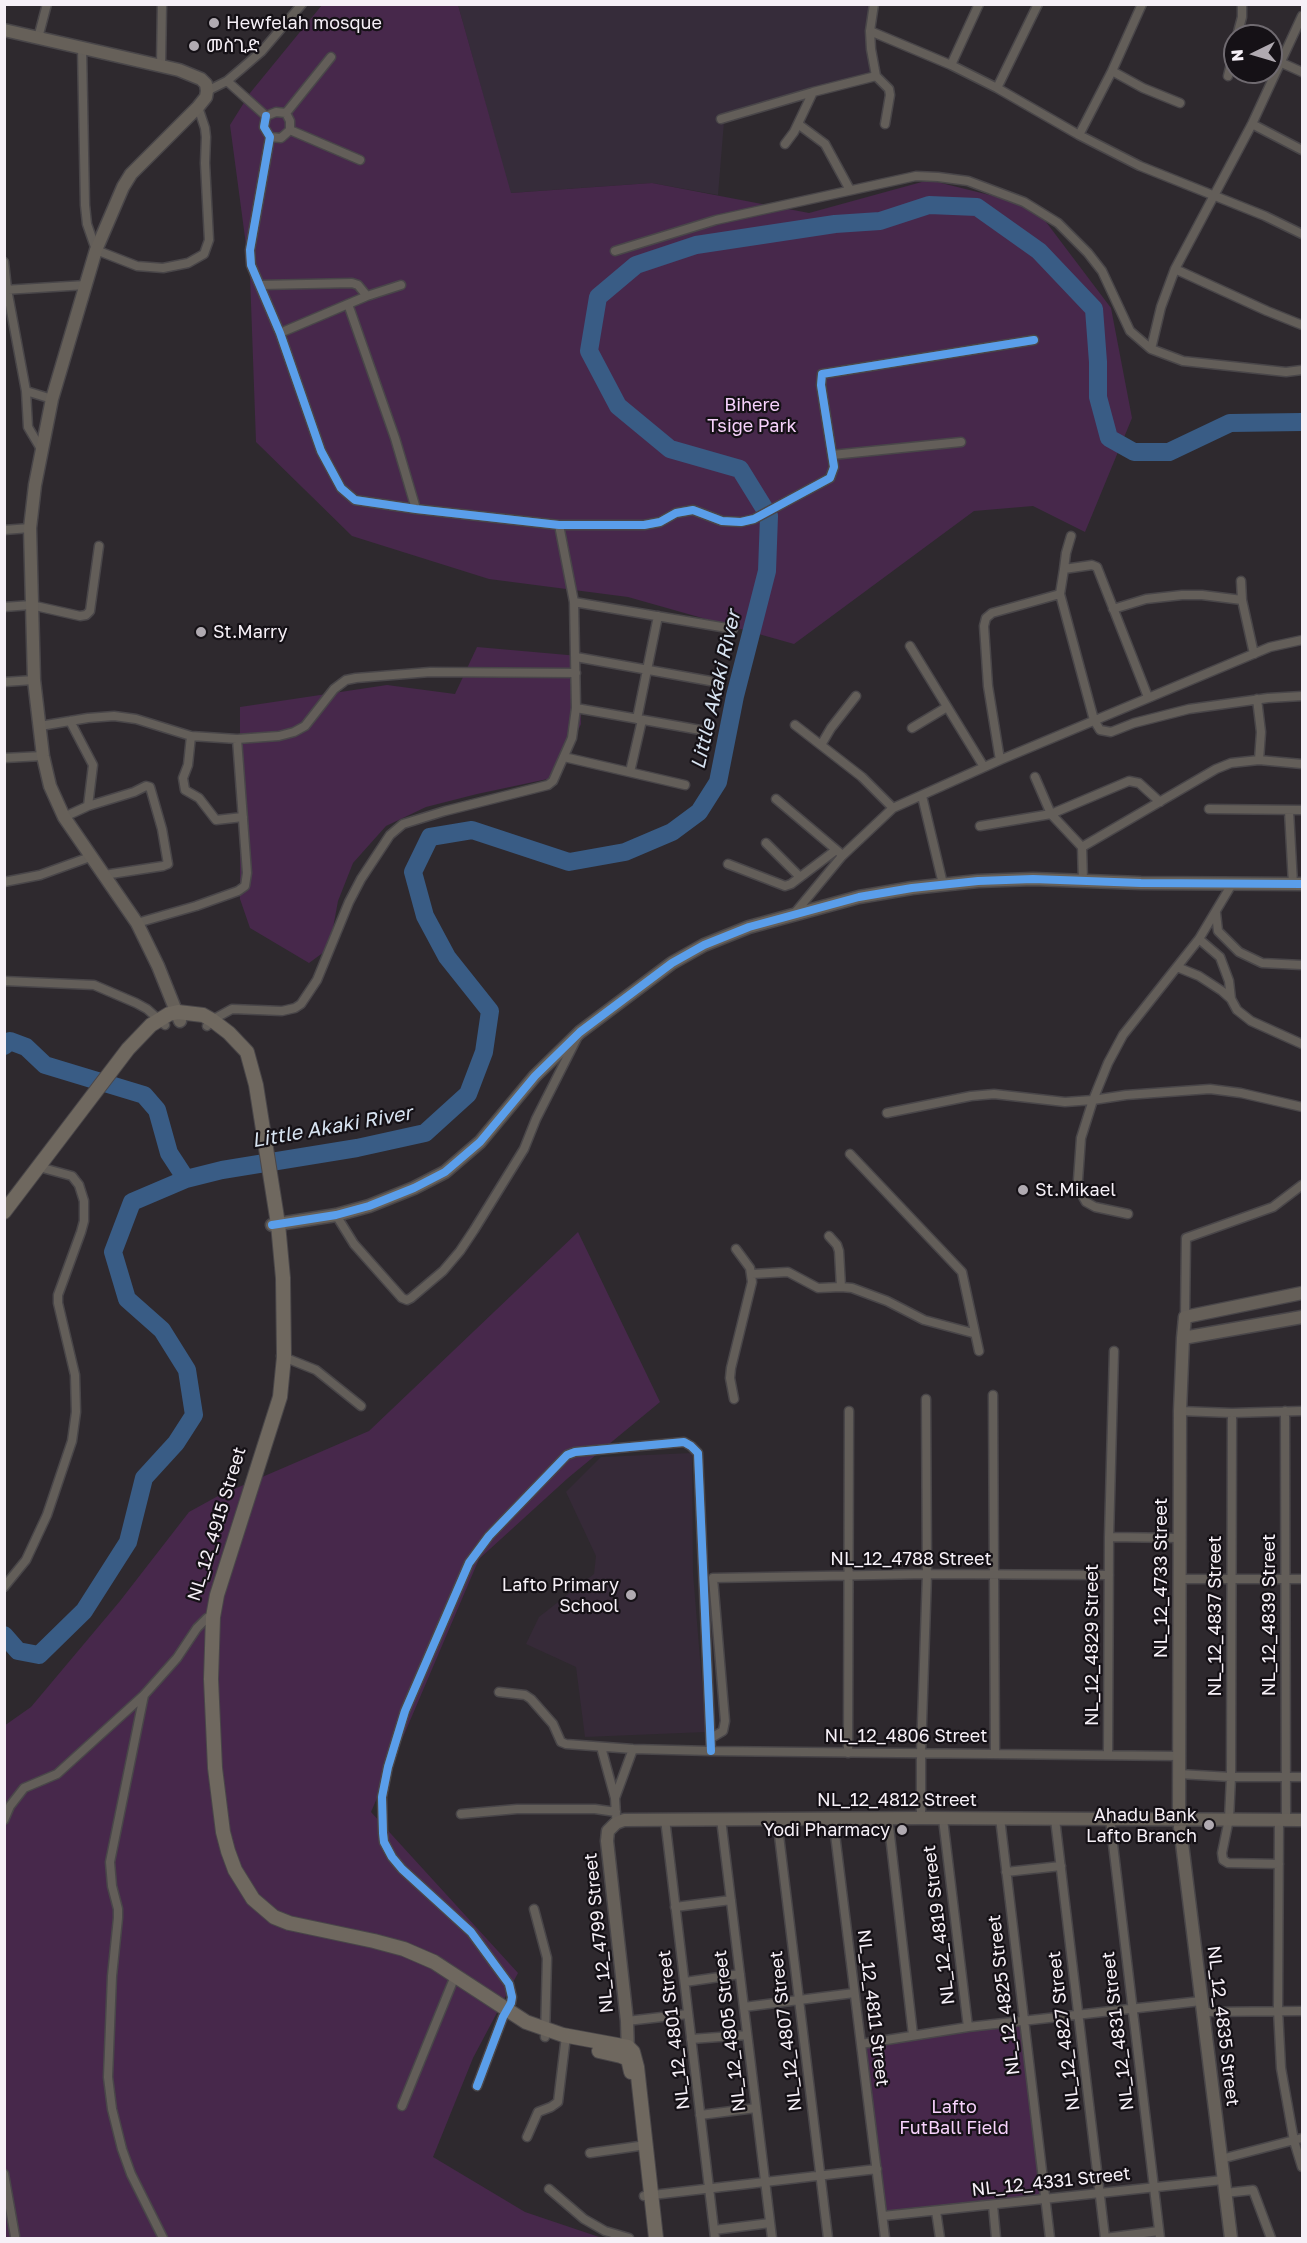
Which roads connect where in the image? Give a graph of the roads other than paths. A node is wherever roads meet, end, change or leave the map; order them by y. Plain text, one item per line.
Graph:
1 (47, 4) edge
2 (162, 4) edge
3 (302, 4) edge
4 (874, 4) edge
5 (979, 4) edge
6 (1038, 4) edge
7 (1142, 4) edge
8 (1242, 4) edge
9 (1302, 16) edge
10 (1241, 24) edge
11 (4, 30) edge
12 (870, 31) junction
13 (38, 38) junction
14 (82, 48) junction
15 (331, 57) dead end
16 (1283, 61) edge
17 (1283, 63) edge
18 (951, 64) junction
19 (161, 65) junction
20 (1112, 71) junction
21 (1302, 72) edge
22 (876, 76) junction
23 (227, 81) junction
24 (1272, 84) edge
25 (997, 88) junction
26 (207, 91) junction
27 (813, 92) junction
28 (1180, 103) dead end
29 (198, 107) junction
30 (286, 113) junction
31 (266, 116) junction
32 (721, 119) dead end
33 (798, 124) junction
34 (885, 124) dead end
35 (1252, 124) junction
36 (290, 130) junction
37 (1079, 135) junction
38 (270, 137) junction
39 (785, 144) dead end
40 (1302, 150) edge
41 (360, 160) dead end
42 (850, 190) junction
43 (1215, 195) junction
44 (1302, 234) edge
45 (96, 250) junction
46 (615, 251) dead end
47 (4, 262) edge
48 (1175, 269) junction
49 (86, 285) junction
50 (261, 285) junction
51 (400, 285) dead end
52 (6, 289) edge
53 (367, 296) junction
54 (348, 304) junction
55 (1302, 325) edge
56 (280, 333) junction
57 (1034, 340) dead end
58 (1151, 349) junction
59 (1302, 370) edge
60 (26, 391) junction
61 (52, 399) junction
62 (961, 442) dead end
63 (41, 450) junction
64 (832, 454) junction
65 (416, 509) junction
66 (559, 525) junction
67 (30, 528) junction
68 (4, 530) edge
69 (1071, 536) dead end
70 (99, 546) dead end
71 (1064, 569) junction
72 (1241, 581) dead end
73 (1060, 594) junction
74 (1242, 600) junction
75 (574, 602) junction
76 (31, 605) junction
77 (4, 607) edge
78 (1113, 609) junction
79 (658, 616) junction
80 (733, 629) dead end
81 (1302, 640) edge
82 (910, 646) dead end
83 (1254, 654) junction
84 (576, 657) junction
85 (648, 670) junction
86 (576, 673) junction
87 (34, 680) junction
88 (710, 681) dead end
89 (4, 682) edge
90 (856, 696) dead end
91 (1302, 696) edge
92 (1148, 697) junction
93 (1257, 699) junction
94 (947, 707) junction
95 (576, 708) junction
96 (640, 720) junction
97 (1094, 720) junction
98 (70, 721) junction
99 (795, 724) dead end
100 (40, 726) junction
101 (912, 728) dead end
102 (706, 732) dead end
103 (191, 736) junction
104 (237, 739) junction
105 (821, 745) junction
106 (43, 756) junction
107 (564, 757) junction
108 (4, 758) edge
109 (1260, 759) junction
110 (1000, 760) junction
111 (1302, 764) edge
112 (984, 767) junction
113 (630, 772) junction
114 (1035, 777) dead end
115 (685, 784) dead end
116 (922, 795) junction
117 (776, 799) dead end
118 (1160, 802) junction
119 (88, 806) junction
120 (893, 808) junction
121 (1209, 809) dead end
122 (1302, 810) edge
123 (1289, 811) junction
124 (1051, 813) junction
125 (64, 817) junction
126 (243, 817) junction
127 (980, 826) dead end
128 (766, 843) dead end
129 (1082, 847) junction
130 (839, 853) junction
131 (90, 857) junction
132 (728, 864) dead end
133 (104, 875) junction
134 (800, 877) junction
135 (1083, 881) junction
136 (4, 882) edge
137 (943, 884) junction
138 (1232, 884) junction
139 (1298, 884) edge
140 (1216, 913) junction
141 (794, 914) junction
142 (137, 923) junction
143 (1199, 939) junction
144 (1302, 965) edge
145 (1177, 967) junction
146 (4, 981) edge
147 (1231, 999) junction
148 (179, 1016) junction
149 (163, 1022) junction
150 (209, 1023) junction
151 (580, 1032) junction
152 (1302, 1044) edge
153 (1093, 1100) junction
154 (1302, 1107) edge
155 (887, 1113) dead end
156 (850, 1154) dead end
157 (42, 1168) junction
158 (1302, 1185) edge
159 (9, 1204) edge
160 (1128, 1214) dead end
161 (336, 1215) junction
162 (4, 1221) edge
163 (275, 1224) junction
164 (829, 1236) dead end
165 (736, 1249) dead end
166 (752, 1274) junction
167 (841, 1287) junction
168 (1302, 1293) edge
169 (1185, 1317) junction
170 (1302, 1317) edge
171 (973, 1333) junction
172 (1183, 1338) junction
173 (979, 1351) dead end
174 (1114, 1351) dead end
175 (281, 1356) junction
176 (993, 1395) dead end
177 (734, 1399) dead end
178 (926, 1399) dead end
179 (361, 1406) dead end
180 (849, 1411) dead end
181 (1180, 1411) junction
182 (1286, 1411) junction
183 (1302, 1411) edge
184 (1232, 1413) junction
185 (1109, 1538) junction
186 (1179, 1538) junction
187 (927, 1574) junction
188 (994, 1574) junction
189 (1109, 1575) junction
190 (849, 1576) junction
191 (1180, 1579) junction
192 (1231, 1579) junction
193 (1286, 1579) junction
194 (1302, 1579) edge
195 (4, 1587) edge
196 (207, 1618) junction
197 (500, 1692) dead end
198 (144, 1695) junction
199 (711, 1738) junction
200 (601, 1747) junction
201 (633, 1749) junction
202 (711, 1751) junction
203 (848, 1753) junction
204 (921, 1753) junction
205 (995, 1753) junction
206 (1108, 1754) junction
207 (1179, 1756) junction
208 (1179, 1774) junction
209 (1285, 1776) junction
210 (1231, 1777) junction
211 (1302, 1777) edge
212 (615, 1798) junction
213 (460, 1814) dead end
214 (616, 1817) junction
215 (833, 1818) junction
216 (888, 1818) junction
217 (921, 1818) junction
218 (1000, 1818) junction
219 (665, 1819) junction
220 (721, 1819) junction
221 (777, 1819) junction
222 (943, 1819) junction
223 (1055, 1819) junction
224 (1110, 1819) junction
225 (1179, 1819) junction
226 (1229, 1819) junction
227 (1283, 1819) junction
228 (4, 1820) edge
229 (1302, 1820) edge
230 (1279, 1864) junction
231 (1061, 1866) junction
232 (1006, 1872) junction
233 (731, 1900) junction
234 (675, 1907) junction
235 (534, 1909) dead end
236 (740, 1974) junction
237 (453, 1981) junction
238 (685, 1982) junction
239 (854, 1992) junction
240 (799, 2000) junction
241 (1202, 2006) junction
242 (744, 2007) junction
243 (1132, 2009) junction
244 (1278, 2010) junction
245 (1302, 2011) edge
246 (505, 2014) junction
247 (688, 2014) junction
248 (1078, 2015) junction
249 (627, 2021) junction
250 (1024, 2022) junction
251 (968, 2027) junction
252 (546, 2034) junction
253 (747, 2035) junction
254 (913, 2035) junction
255 (691, 2039) junction
256 (565, 2040) junction
257 (861, 2044) junction
258 (628, 2053) junction
259 (477, 2086) dead end
260 (402, 2106) dead end
261 (756, 2108) junction
262 (700, 2115) junction
263 (527, 2137) dead end
264 (1298, 2139) edge
265 (642, 2146) junction
266 (590, 2153) dead end
267 (1221, 2159) junction
268 (1302, 2167) edge
269 (877, 2169) junction
270 (4, 2175) edge
271 (820, 2176) junction
272 (1223, 2180) junction
273 (764, 2182) junction
274 (549, 2189) dead end
275 (709, 2189) junction
276 (1154, 2189) junction
277 (1225, 2193) junction
278 (1100, 2194) junction
279 (648, 2196) junction
280 (1045, 2199) junction
281 (993, 2205) junction
282 (936, 2211) junction
283 (883, 2216) junction
284 (770, 2223) junction
285 (714, 2234) edge
286 (1160, 2235) edge
287 (15, 2236) dead end
288 (163, 2238) edge
289 (628, 2238) edge
290 (648, 2238) edge
291 (656, 2238) edge
292 (772, 2238) edge
293 (828, 2238) edge
294 (885, 2238) edge
295 (940, 2238) edge
296 (996, 2238) edge
297 (1050, 2238) edge
298 (1105, 2238) edge
299 (1231, 2238) edge
300 (1271, 2238) edge

1 - 13 street
2 - 19 street
3 - 23 street
4 - 12 street
5 - 18 street
6 - 25 street
7 - 20 street
8 - 10 street
9 - 16 street
11 - 13 street
12 - 18 street
12 - 22 street
13 - 14 street
14 - 19 street
14 - 45 street
15 - 30 street
17 - 21 street
18 - 25 street
19 - 26 street
20 - 28 street
20 - 37 street
22 - 27 street
22 - 34 street
23 - 26 street
23 - 31 street
24 - 35 street
25 - 37 street
26 - 29 street
27 - 32 street
27 - 33 street
29 - 45 street
29 - 45 street
30 - 31 street
30 - 36 street
31 - 38 street
33 - 39 street
33 - 42 street
35 - 40 street
35 - 43 street
36 - 38 street
36 - 41 street
37 - 43 street
38 - 50 street
42 - 46 street
42 - 58 street
43 - 44 street
43 - 48 street
45 - 49 street
47 - 52 street
48 - 55 street
48 - 58 street
49 - 52 street
49 - 61 street
50 - 53 street
50 - 56 street
51 - 53 street
52 - 60 street
53 - 54 street
54 - 56 street
54 - 65 street
56 - 65 street
57 - 64 street
58 - 59 street
60 - 61 street
60 - 63 street
61 - 63 street
62 - 64 street
63 - 67 street
64 - 66 street
65 - 66 street
66 - 75 street
67 - 68 street
67 - 76 street
69 - 71 street
70 - 76 street
71 - 73 street
71 - 78 street
72 - 74 street
73 - 97 street
73 - 110 street
74 - 78 street
74 - 83 street
75 - 79 street
75 - 84 street
76 - 77 street
76 - 87 street
78 - 92 street
79 - 80 street
79 - 85 street
81 - 83 street
82 - 94 street
83 - 92 street
84 - 85 street
84 - 86 street
85 - 88 street
85 - 96 street
86 - 95 street
86 - 104 street
87 - 89 street
87 - 100 street
90 - 105 street
91 - 93 street
92 - 97 street
93 - 97 street
93 - 109 street
94 - 101 street
94 - 112 street
95 - 96 street
95 - 107 street
96 - 102 street
96 - 113 street
97 - 110 street
98 - 100 street
98 - 103 street
98 - 119 street
99 - 105 street
100 - 106 street
103 - 104 street
103 - 126 street
104 - 126 street
105 - 120 street
106 - 108 street
106 - 125 street
107 - 113 street
107 - 150 street
109 - 111 street
109 - 118 street
110 - 112 street
112 - 116 street
113 - 115 street
114 - 124 street
116 - 120 street
116 - 137 street
117 - 130 street
118 - 124 street
118 - 129 street
119 - 125 street
119 - 133 street
120 - 130 street
121 - 123 street
122 - 123 street
123 - 139 street
124 - 127 street
124 - 129 street
125 - 131 street
126 - 142 street
128 - 134 street
129 - 135 street
130 - 134 street
130 - 141 street
131 - 133 street
131 - 136 street
132 - 134 street
133 - 142 street
135 - 137 street
135 - 138 street
137 - 141 street
138 - 139 street
138 - 140 street
140 - 143 street
140 - 144 street
141 - 151 street
142 - 148 street
143 - 145 street
143 - 147 street
145 - 147 street
145 - 153 street
146 - 149 street
147 - 152 street
148 - 149 main road
148 - 150 main road
149 - 157 main road
150 - 163 main road, NL_12_4915 Street
151 - 161 street
151 - 161 street
153 - 154 street
153 - 155 street
153 - 160 street
156 - 171 street
157 - 159 main road
157 - 195 street
158 - 169 street
159 - 162 main road
161 - 163 street
163 - 175 main road, NL_12_4915 Street
164 - 167 street
165 - 166 street
166 - 167 street
166 - 177 street
167 - 171 street
168 - 169 street
169 - 172 street, NL_12_4733 Street
170 - 172 street
171 - 173 street
172 - 181 street, NL_12_4733 Street
174 - 185 street, NL_12_4829 Street
175 - 179 street
175 - 196 main road, NL_12_4915 Street
175 - 246 main road, NL_12_4915 Street
176 - 188 street
178 - 187 street
180 - 190 street
181 - 184 street
181 - 186 street, NL_12_4733 Street
182 - 183 street
182 - 184 street
182 - 193 street, NL_12_4839 Street
184 - 192 street, NL_12_4837 Street
185 - 186 street
185 - 189 street, NL_12_4829 Street
186 - 191 street, NL_12_4733 Street
187 - 188 street, NL_12_4788 Street
187 - 190 street, NL_12_4788 Street
187 - 204 street
188 - 189 street, NL_12_4788 Street
188 - 205 street
189 - 206 street, NL_12_4829 Street
190 - 199 street, NL_12_4788 Street
190 - 203 street
191 - 192 street
191 - 207 street, NL_12_4733 Street
192 - 193 street
192 - 210 street, NL_12_4837 Street
193 - 194 street
193 - 209 street, NL_12_4839 Street
196 - 198 street
196 - 237 main road, NL_12_4915 Street
197 - 200 street, NL_12_4806 Street
198 - 228 street
198 - 288 street
199 - 202 street
199 - 246 street
200 - 201 street, NL_12_4806 Street
200 - 212 street
201 - 202 street, NL_12_4806 Street
201 - 212 street, NL_12_4799 Street
202 - 203 street, NL_12_4806 Street
203 - 204 street, NL_12_4806 Street
204 - 205 street, NL_12_4806 Street
204 - 217 street
205 - 206 street, NL_12_4806 Street
206 - 207 street, NL_12_4806 Street
207 - 208 street, NL_12_4733 Street
208 - 210 street
208 - 225 street, NL_12_4733 Street
209 - 210 street
209 - 211 street
209 - 227 street, NL_12_4839 Street
210 - 226 street, NL_12_4837 Street
212 - 214 street, NL_12_4799 Street
213 - 214 street
214 - 219 street, NL_12_4812 Street
214 - 249 street, NL_12_4799 Street
215 - 216 street, NL_12_4812 Street
215 - 221 street, NL_12_4812 Street
215 - 239 street, NL_12_4811 Street
216 - 217 street, NL_12_4812 Street
216 - 254 street
217 - 222 street, NL_12_4812 Street
218 - 222 street, NL_12_4812 Street
218 - 223 street, NL_12_4812 Street
218 - 232 street, NL_12_4825 Street
219 - 220 street, NL_12_4812 Street
219 - 234 street, NL_12_4801 Street
220 - 221 street, NL_12_4812 Street
220 - 233 street, NL_12_4805 Street
221 - 240 street, NL_12_4807 Street
222 - 251 street, NL_12_4819 Street
223 - 224 street, NL_12_4812 Street
223 - 231 street, NL_12_4827 Street
224 - 225 street, NL_12_4812 Street
224 - 243 street, NL_12_4831 Street
225 - 226 street, NL_12_4812 Street
225 - 241 street, NL_12_4835 Street
226 - 227 street, NL_12_4812 Street
226 - 230 street, NL_12_4837 Street
227 - 229 street, NL_12_4812 Street
227 - 230 street, NL_12_4839 Street
230 - 244 street, NL_12_4839 Street
231 - 232 street
231 - 248 street, NL_12_4827 Street
232 - 250 street, NL_12_4825 Street
233 - 234 street
233 - 236 street, NL_12_4805 Street
234 - 238 street, NL_12_4801 Street
235 - 252 street
236 - 238 street
236 - 242 street, NL_12_4805 Street
237 - 246 main road, NL_12_4915 Street
237 - 260 street
238 - 247 street, NL_12_4801 Street
239 - 240 street
239 - 257 street, NL_12_4811 Street
240 - 242 street
240 - 271 street, NL_12_4807 Street
241 - 243 street
241 - 244 street
241 - 267 street, NL_12_4835 Street
242 - 253 street, NL_12_4805 Street
243 - 248 street
243 - 276 street, NL_12_4831 Street
244 - 245 street
244 - 264 street, NL_12_4839 Street
246 - 252 main road, NL_12_4915 Street
246 - 259 street
247 - 249 street
247 - 255 street, NL_12_4801 Street
248 - 250 street
248 - 278 street, NL_12_4827 Street
249 - 258 street, NL_12_4799 Street
250 - 251 street
250 - 280 street, NL_12_4825 Street
251 - 254 street
252 - 256 main road, NL_12_4915 Street
253 - 255 street
253 - 261 street, NL_12_4805 Street
254 - 257 street
255 - 262 street, NL_12_4801 Street
256 - 258 main road, NL_12_4915 Street
256 - 263 street
257 - 269 street, NL_12_4811 Street
258 - 265 main road, NL_12_4799 Street
261 - 262 street
261 - 273 street, NL_12_4805 Street
262 - 275 street, NL_12_4801 Street
264 - 267 street
264 - 268 street, NL_12_4839 Street
265 - 266 street
265 - 279 main road, NL_12_4799 Street
267 - 272 street, NL_12_4835 Street
269 - 271 street
269 - 283 street, NL_12_4811 Street
270 - 287 street
271 - 273 street
271 - 293 street, NL_12_4807 Street
272 - 276 street, NL_12_4331 Street
272 - 277 street, NL_12_4835 Street
273 - 275 street
273 - 284 street, NL_12_4805 Street
274 - 289 street
275 - 279 street
275 - 285 street, NL_12_4801 Street
276 - 278 street, NL_12_4331 Street
276 - 286 street, NL_12_4831 Street
277 - 299 street, NL_12_4835 Street
277 - 300 street
278 - 280 street, NL_12_4331 Street
278 - 298 street, NL_12_4827 Street
279 - 290 main road, NL_12_4799 Street
279 - 291 main road, NL_12_4799 Street
280 - 281 street, NL_12_4331 Street
280 - 297 street, NL_12_4825 Street
281 - 282 street, NL_12_4331 Street
281 - 296 street
282 - 283 street, NL_12_4331 Street
282 - 295 street
283 - 294 street, NL_12_4811 Street
284 - 285 street
284 - 292 street, NL_12_4805 Street
286 - 298 street

